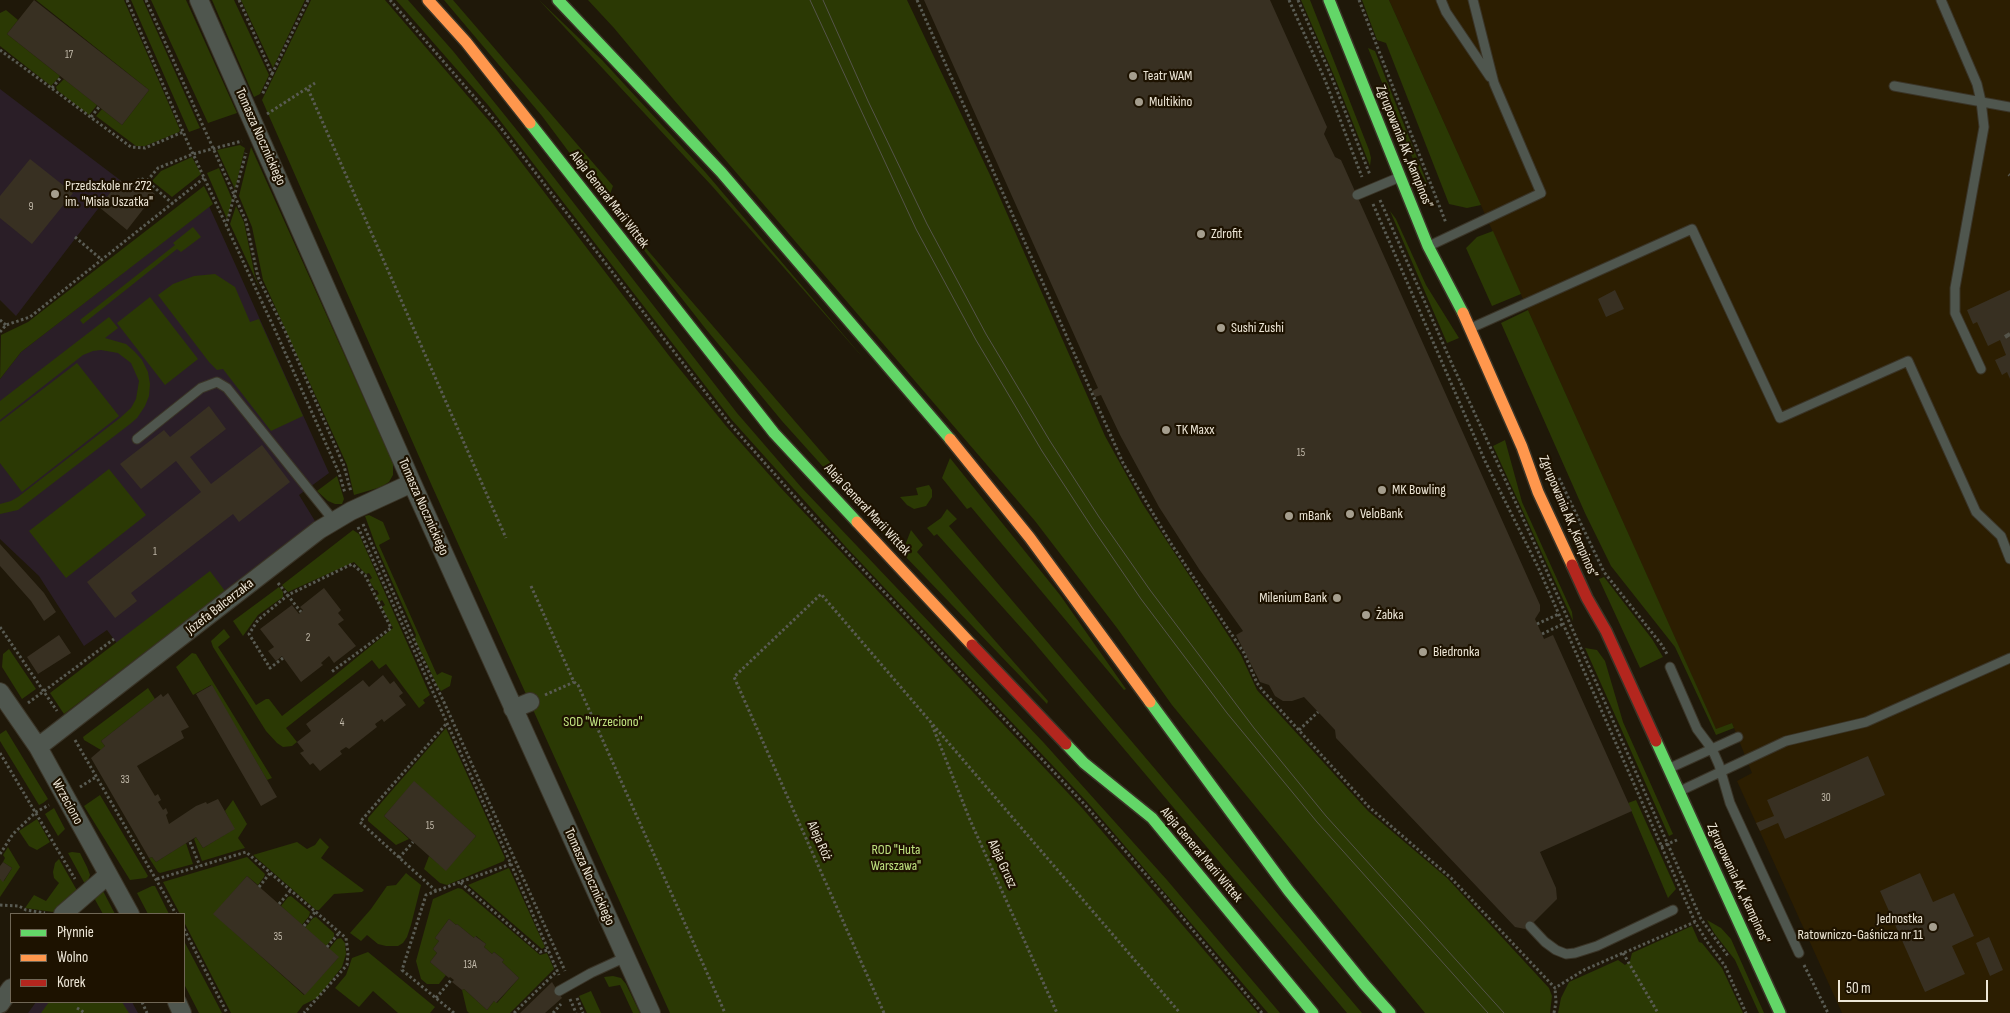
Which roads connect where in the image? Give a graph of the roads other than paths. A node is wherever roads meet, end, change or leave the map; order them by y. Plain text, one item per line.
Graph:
1 (199, 0) edge
2 (428, 0) edge
3 (558, 0) edge
4 (1329, 0) edge
5 (1440, 0) edge
6 (1474, 0) edge
7 (1941, 0) edge
8 (1494, 83) junction
9 (1894, 86) dead end
10 (1982, 102) junction
11 (2010, 107) edge
12 (1400, 177) junction
13 (1357, 195) dead end
14 (1428, 246) junction
15 (1471, 328) junction
16 (1981, 369) dead end
17 (137, 439) dead end
18 (412, 483) junction
19 (334, 521) junction
20 (2010, 559) edge
21 (2010, 658) edge
22 (1670, 667) dead end
23 (0, 692) edge
24 (530, 702) road end
25 (513, 709) junction
26 (1738, 737) dead end
27 (38, 747) junction
28 (1712, 749) junction
29 (1669, 769) junction
30 (1720, 772) junction
31 (1679, 791) junction
32 (108, 875) junction
33 (1673, 910) dead end
34 (64, 913) edge
35 (129, 913) edge
36 (1530, 926) dead end
37 (1799, 953) road end
38 (626, 957) junction
39 (10, 989) edge
40 (562, 989) road end
41 (0, 1004) edge
42 (651, 1013) edge
43 (1313, 1013) edge
44 (1390, 1013) edge
45 (1780, 1013) edge

1 - 18 street, Tomasza Nocznickiego
2 - 43 main road, Aleja Generał Marii Wittek
3 - 44 main road
4 - 12 main road, Zgrupowania AK „Kampinos”
5 - 8 lane
6 - 8 lane
7 - 10 lane
8 - 14 lane
9 - 10 lane
10 - 11 lane
10 - 16 lane
12 - 13 lane
12 - 14 main road, Zgrupowania AK „Kampinos”
14 - 15 main road, Zgrupowania AK „Kampinos”
15 - 20 lane
15 - 29 main road, Zgrupowania AK „Kampinos”
17 - 19 lane
18 - 19 street, Józefa Balcerzaka
18 - 25 street, Tomasza Nocznickiego
19 - 27 street, Józefa Balcerzaka
21 - 30 lane
22 - 28 lane
23 - 27 street, Wrzeciono
24 - 25 street
25 - 38 street, Tomasza Nocznickiego
26 - 28 lane
27 - 32 street, Wrzeciono
28 - 29 lane
28 - 30 lane
29 - 31 main road, Zgrupowania AK „Kampinos”
30 - 31 lane
30 - 37 lane
31 - 45 main road, Zgrupowania AK „Kampinos”
32 - 34 street
32 - 35 street, Wrzeciono
33 - 36 lane
38 - 40 lane
38 - 42 street, Tomasza Nocznickiego
39 - 41 street

